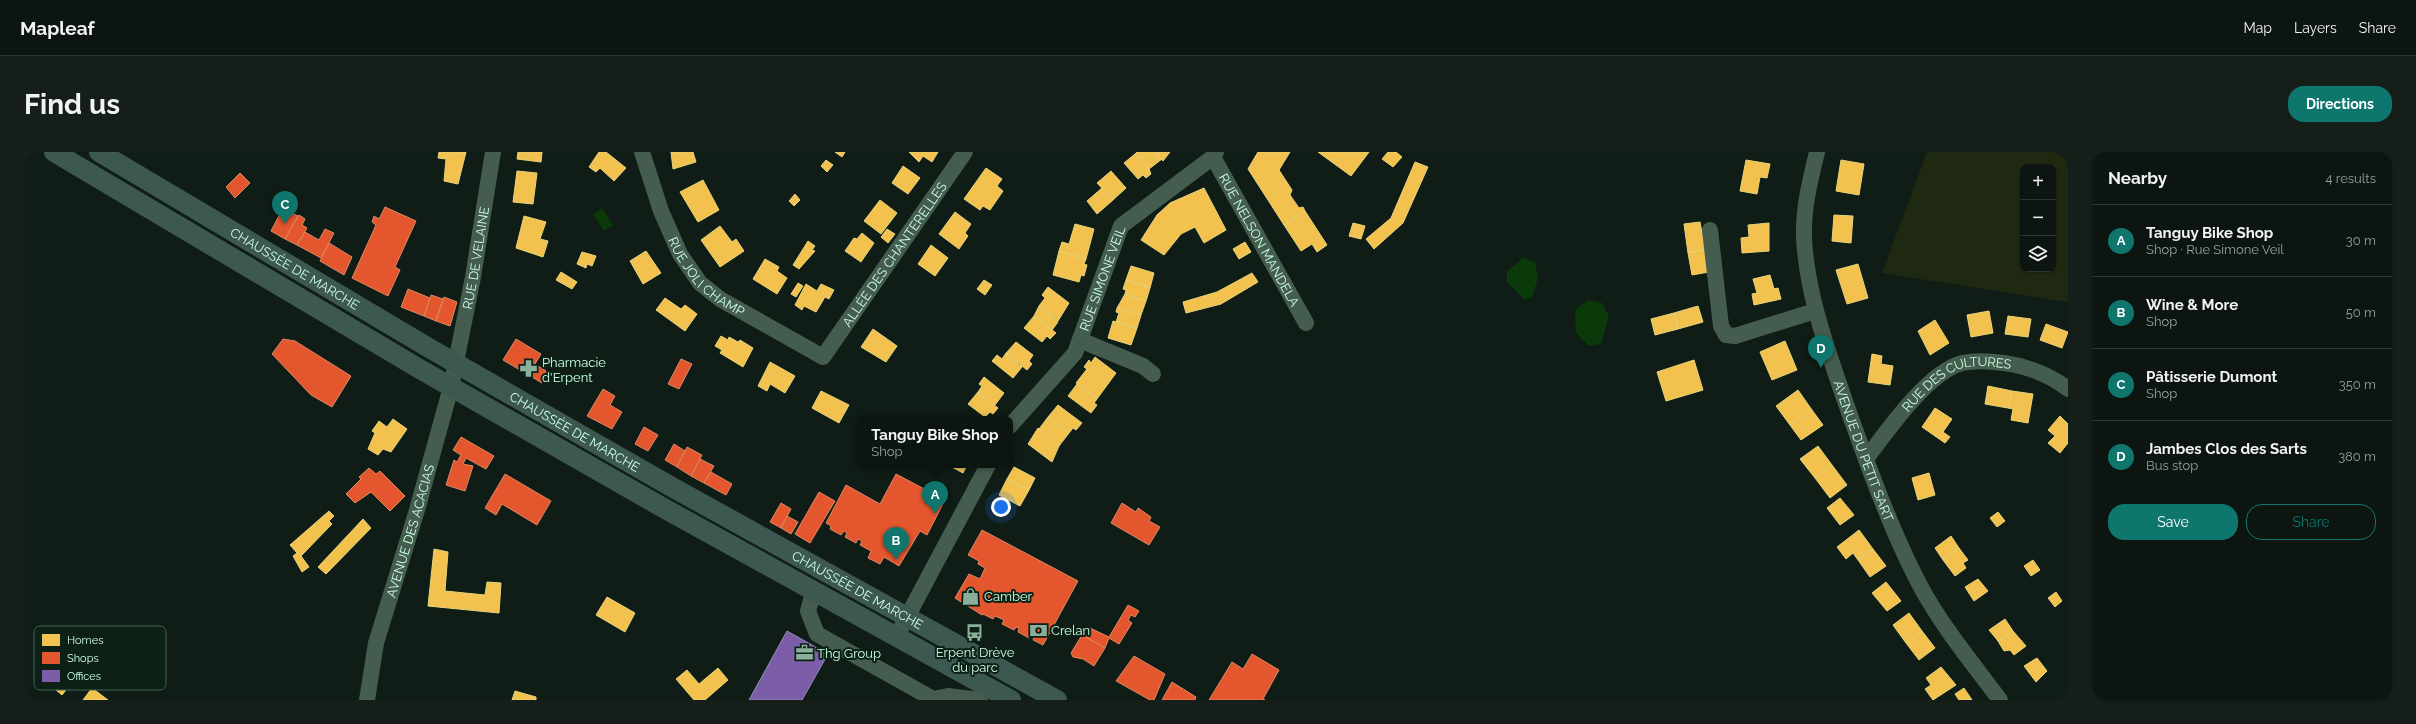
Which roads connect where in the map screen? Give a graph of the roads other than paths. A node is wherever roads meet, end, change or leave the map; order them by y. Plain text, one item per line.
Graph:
1 (54, 152) edge
2 (99, 152) edge
3 (493, 152) edge
4 (642, 152) edge
5 (964, 152) edge
6 (1817, 152) edge
7 (1215, 154) edge
8 (1710, 230) dead end
9 (1815, 310) junction
10 (1306, 323) dead end
11 (1080, 340) junction
12 (824, 357) joint
13 (456, 362) junction
14 (1153, 374) dead end
15 (451, 387) junction
16 (2068, 389) edge
17 (1013, 423) edge
18 (1866, 459) junction
19 (986, 468) edge
20 (814, 590) junction
21 (907, 616) junction
22 (897, 636) junction
23 (992, 698) edge
24 (367, 700) edge
25 (1057, 700) edge
26 (2000, 700) edge

1 - 15 main road, CHAUSSÉE DE MARCHE
2 - 13 main road, CHAUSSÉE DE MARCHE
3 - 13 street, RUE DE VELAINE
4 - 12 street, RUE JOLI CHAMP
5 - 12 street, ALLÉE DES CHANTERELLES
6 - 9 street, AVENUE DU PETIT SART
7 - 10 street, RUE NELSON MANDELA
7 - 11 street, RUE SIMONE VEIL
8 - 9 street
9 - 18 street, AVENUE DU PETIT SART
11 - 14 street
11 - 17 street, RUE SIMONE VEIL
13 - 15 street, AVENUE DES ACACIAS
13 - 21 main road, CHAUSSÉE DE MARCHE
15 - 20 main road, CHAUSSÉE DE MARCHE
15 - 24 street, AVENUE DES ACACIAS
16 - 18 street, RUE DES CULTURES
18 - 26 street, AVENUE DU PETIT SART
19 - 21 street
20 - 22 main road, CHAUSSÉE DE MARCHE
20 - 23 street
21 - 22 street
21 - 25 main road, CHAUSSÉE DE MARCHE
22 - 23 main road, CHAUSSÉE DE MARCHE

